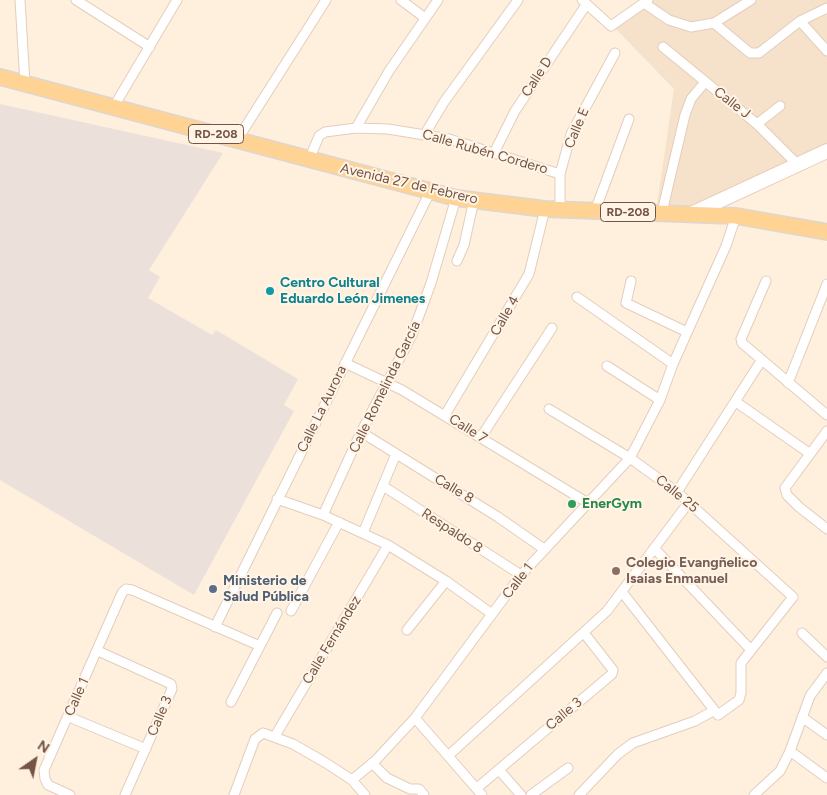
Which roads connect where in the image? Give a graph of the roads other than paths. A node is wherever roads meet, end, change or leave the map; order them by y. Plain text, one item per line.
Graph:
1 (20, 0) edge
2 (76, 0) edge
3 (177, 0) edge
4 (326, 0) edge
5 (401, 0) edge
6 (438, 0) edge
7 (518, 0) edge
8 (751, 0) edge
9 (584, 2) edge
10 (646, 2) edge
11 (827, 8) edge
12 (425, 18) junction
13 (800, 21) junction
14 (714, 23) junction
15 (663, 46) dead end
16 (150, 47) junction
17 (827, 51) edge
18 (615, 53) dead end
19 (1, 78) edge
20 (705, 82) junction
21 (25, 84) junction
22 (780, 106) dead end
23 (113, 108) junction
24 (629, 119) dead end
25 (757, 124) junction
26 (356, 128) junction
27 (426, 134) junction
28 (237, 140) junction
29 (827, 151) edge
30 (494, 153) junction
31 (309, 160) junction
32 (797, 164) junction
33 (560, 174) junction
34 (430, 192) junction
35 (456, 198) junction
36 (474, 200) junction
37 (552, 209) junction
38 (595, 211) junction
39 (662, 212) junction
40 (691, 214) junction
41 (736, 216) junction
42 (827, 232) edge
43 (457, 261) dead end
44 (631, 281) dead end
45 (766, 281) dead end
46 (827, 284) edge
47 (577, 297) dead end
48 (552, 328) dead end
49 (688, 332) junction
50 (762, 361) junction
51 (345, 363) junction
52 (673, 364) junction
53 (607, 366) dead end
54 (386, 382) junction
55 (788, 383) junction
56 (660, 400) junction
57 (736, 402) junction
58 (549, 409) dead end
59 (445, 415) junction
60 (827, 415) edge
61 (827, 431) edge
62 (361, 432) junction
63 (481, 437) junction
64 (809, 453) junction
65 (396, 454) junction
66 (630, 458) junction
67 (382, 486) junction
68 (677, 492) junction
69 (277, 499) junction
70 (689, 502) junction
71 (588, 503) junction
72 (323, 515) junction
73 (827, 516) edge
74 (339, 522) junction
75 (824, 526) edge
76 (363, 533) junction
77 (388, 545) junction
78 (654, 548) junction
79 (544, 549) junction
80 (521, 575) junction
81 (446, 581) junction
82 (622, 592) junction
83 (291, 611) dead end
84 (277, 613) dead end
85 (492, 614) junction
86 (215, 627) junction
87 (407, 630) dead end
88 (584, 633) junction
89 (802, 633) dead end
90 (260, 646) junction
91 (750, 650) junction
92 (98, 651) junction
93 (827, 657) edge
94 (827, 673) edge
95 (231, 702) dead end
96 (713, 711) junction
97 (69, 717) junction
98 (802, 717) junction
99 (416, 718) junction
100 (827, 735) edge
101 (275, 736) junction
102 (146, 749) junction
103 (790, 751) junction
104 (448, 756) junction
105 (372, 763) junction
106 (568, 768) dead end
107 (499, 770) junction
108 (827, 778) edge
109 (352, 780) junction
110 (480, 792) edge
111 (70, 795) edge
112 (125, 795) edge
113 (234, 795) edge
114 (365, 795) edge
115 (424, 795) edge
116 (521, 795) edge
117 (531, 795) edge
118 (579, 795) edge
119 (754, 795) edge

1 - 21 street
2 - 16 street
3 - 16 street
4 - 28 street
5 - 12 street
6 - 12 street
7 - 27 street
8 - 14 street
9 - 10 street
9 - 30 street, Calle D
10 - 14 street
11 - 13 street
12 - 26 street
13 - 14 street
13 - 17 street
15 - 20 street, Calle J
16 - 23 street
18 - 33 street, Calle E
19 - 21 main road, Avenida 27 de Febrero / RD-208
20 - 25 street, Calle J
20 - 39 street
21 - 23 main road, Avenida 27 de Febrero / RD-208
22 - 25 street
23 - 28 main road, Avenida 27 de Febrero / RD-208
24 - 38 street
25 - 32 street, Calle J
26 - 27 street, Calle Rubén Cordero
26 - 31 street, Calle Rubén Cordero
27 - 30 street, Calle Rubén Cordero
28 - 31 main road, Avenida 27 de Febrero / RD-208
29 - 32 main road
30 - 33 street, Calle Rubén Cordero
31 - 34 main road, Avenida 27 de Febrero / RD-208
32 - 40 main road
33 - 37 street, Calle E
34 - 35 main road, Avenida 27 de Febrero / RD-208
34 - 51 street, Calle La Aurora
35 - 36 main road, Avenida 27 de Febrero / RD-208
35 - 54 street, Calle Romelinda García
36 - 37 main road, Avenida 27 de Febrero / RD-208
36 - 43 street
37 - 38 main road, Avenida 27 de Febrero / RD-208
37 - 59 street, Calle 4
38 - 39 main road, Avenida 27 de Febrero / RD-208
39 - 40 main road, Avenida 27 de Febrero / RD-208
40 - 41 main road, Avenida 27 de Febrero / RD-208
41 - 42 main road, Avenida 27 de Febrero / RD-208
41 - 49 street, Calle 1
44 - 49 street
45 - 50 street
46 - 55 street
47 - 52 street
48 - 63 street
49 - 52 street, Calle 1
50 - 55 street
50 - 57 street
51 - 54 street, Calle 7
51 - 69 street, Calle La Aurora
52 - 56 street, Calle 1
53 - 56 street
54 - 59 street, Calle 7
54 - 62 street, Calle Romelinda García
55 - 60 street
56 - 66 street, Calle 1
57 - 64 street
57 - 68 street
58 - 66 street, Calle 25
59 - 63 street, Calle 7
61 - 64 street
62 - 65 street, Calle 8
62 - 72 street, Calle Romelinda García
63 - 71 street, Calle 7
64 - 75 street
65 - 67 street
65 - 79 street, Calle 8
66 - 68 street, Calle 25
66 - 71 street, Calle 1
67 - 76 street
67 - 80 street, Respaldo 8
68 - 70 street, Calle 25
69 - 72 street
69 - 86 street, Calle La Aurora
70 - 78 street
70 - 91 street, Calle 25
71 - 79 street, Calle 1
72 - 74 street
73 - 75 street
74 - 76 street
74 - 83 street
76 - 77 street
77 - 81 street
77 - 101 street, Calle Fernández
78 - 82 street
78 - 91 street
79 - 80 street, Calle 1
80 - 85 street, Calle 1
81 - 85 street
81 - 87 street
82 - 88 street
82 - 96 street
84 - 90 street
85 - 99 street, Calle 1
86 - 90 street
86 - 92 street, Calle 1
88 - 104 street
88 - 107 street, Calle 3
89 - 93 street
90 - 95 street
91 - 96 street
92 - 97 street, Calle 1
92 - 102 street, Calle 3
94 - 98 street
96 - 118 street
97 - 102 street
97 - 111 street, Calle 1
98 - 100 street
98 - 103 street
99 - 104 street
99 - 105 street, Calle 1
101 - 109 street
101 - 113 street
102 - 112 street, Calle 3
103 - 108 street
103 - 119 street
104 - 110 street
105 - 109 street, Calle 1
105 - 115 street
106 - 117 street
107 - 110 street, Calle 3
107 - 116 street
109 - 114 street

